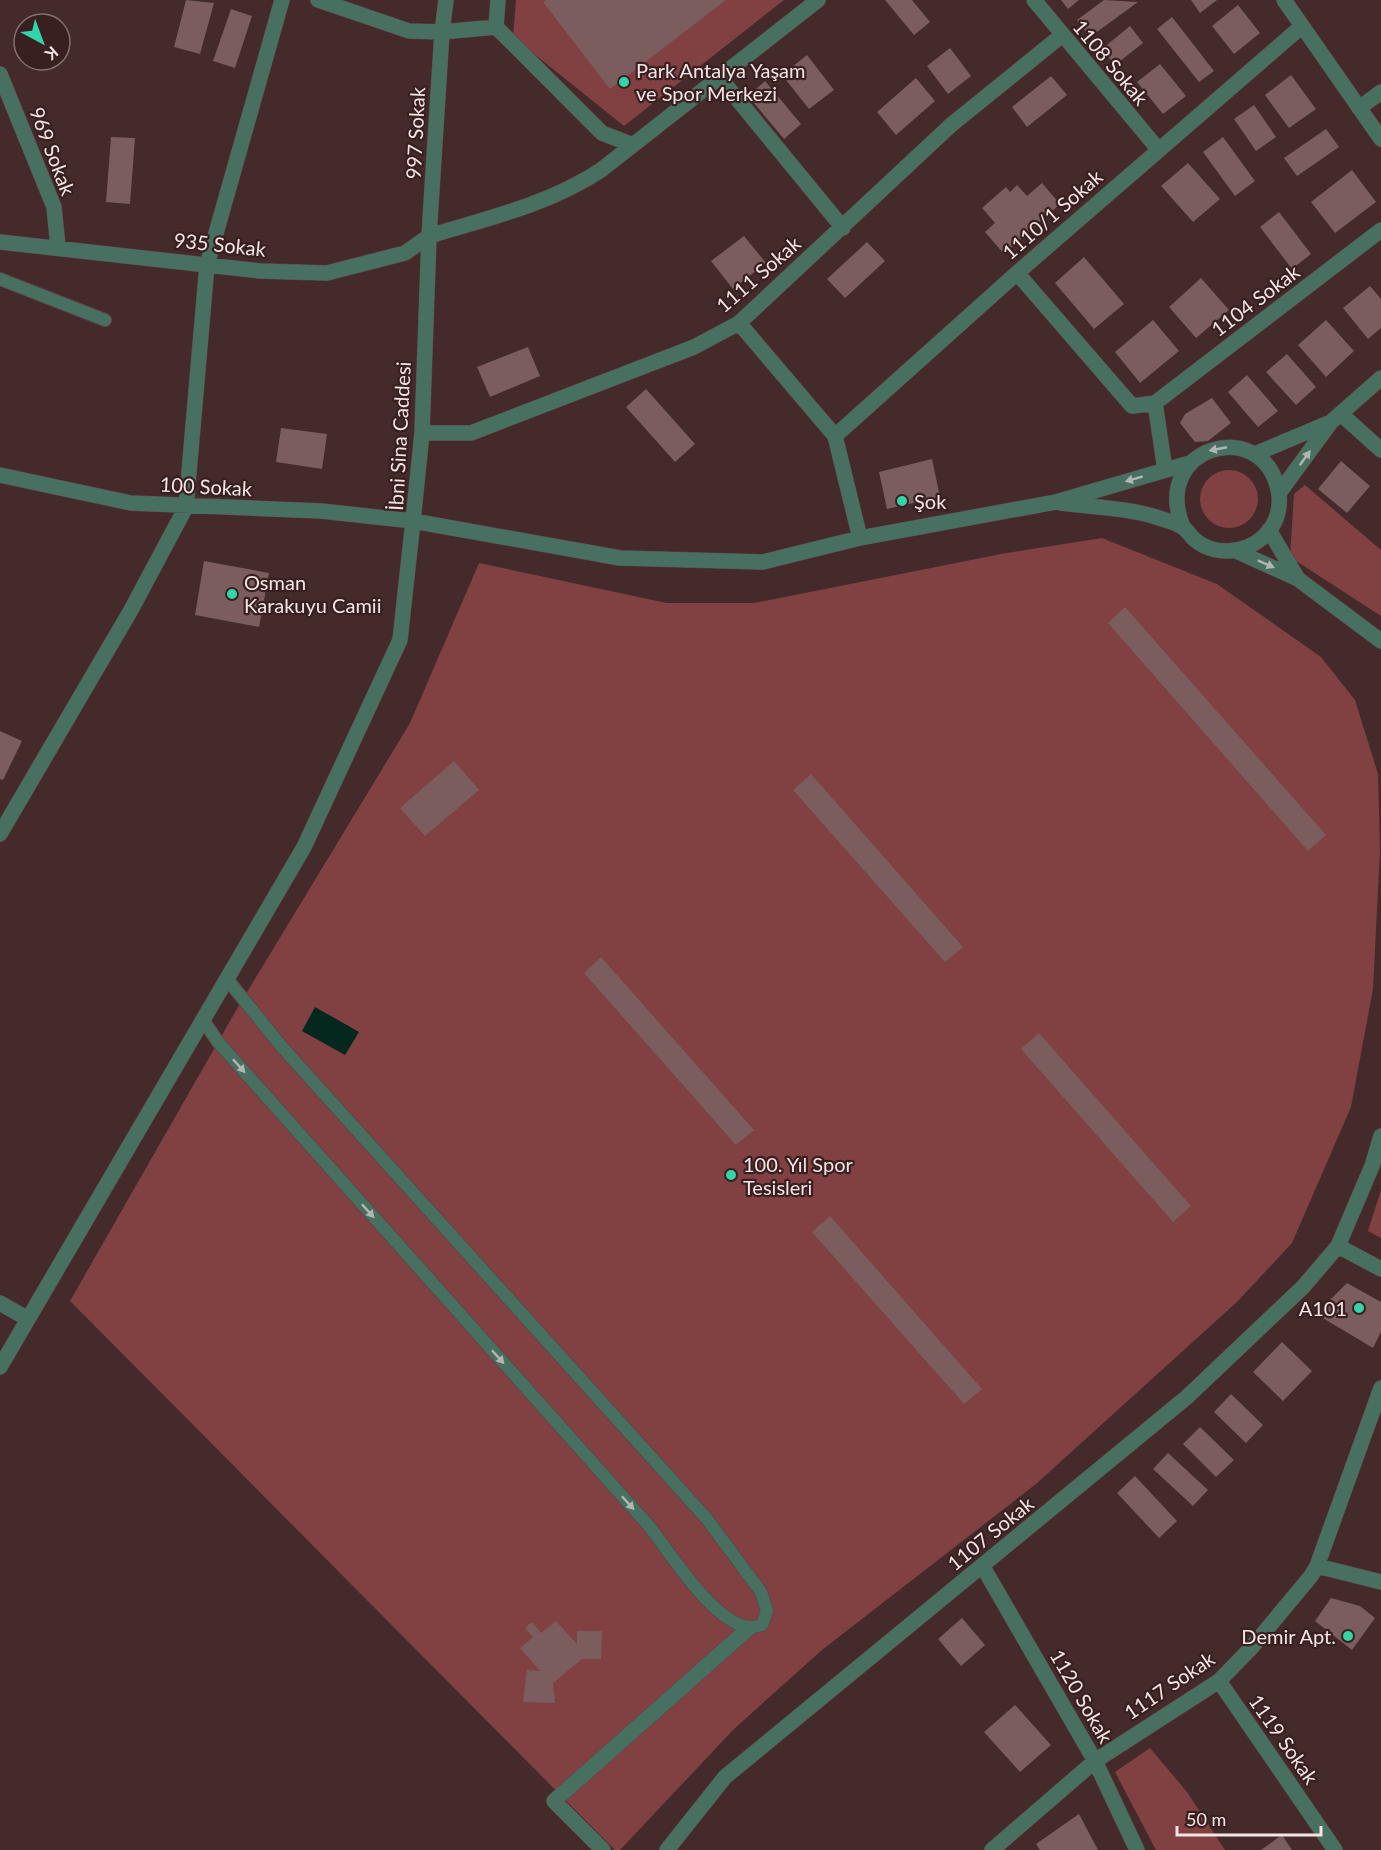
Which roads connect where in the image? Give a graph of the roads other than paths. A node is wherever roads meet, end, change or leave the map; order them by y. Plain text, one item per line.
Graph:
1 (282, 0) edge
2 (318, 0) edge
3 (446, 0) edge
4 (498, 0) edge
5 (818, 0) edge
6 (1034, 0) edge
7 (1284, 0) edge
8 (496, 27) junction
9 (1301, 27) junction
10 (442, 32) junction
11 (1061, 36) junction
12 (0, 74) edge
13 (720, 78) junction
14 (1381, 92) edge
15 (1359, 108) junction
16 (1381, 139) edge
17 (633, 145) junction
18 (1158, 149) junction
19 (843, 228) junction
20 (1381, 230) edge
21 (429, 236) junction
22 (0, 242) edge
23 (58, 247) junction
24 (207, 265) junction
25 (1017, 273) junction
26 (0, 279) edge
27 (105, 320) dead end
28 (739, 323) junction
29 (1381, 378) edge
30 (1155, 403) junction
31 (1336, 418) junction
32 (422, 433) junction
33 (835, 436) junction
34 (1381, 450) edge
35 (1255, 454) junction
36 (1190, 463) junction
37 (1165, 470) junction
38 (0, 474) edge
39 (1279, 493) junction
40 (1056, 502) junction
41 (186, 507) junction
42 (414, 521) junction
43 (1184, 527) junction
44 (1269, 530) junction
45 (860, 538) junction
46 (1234, 550) junction
47 (1298, 579) junction
48 (1381, 641) edge
49 (0, 834) edge
50 (227, 979) junction
51 (203, 1020) junction
52 (1381, 1136) edge
53 (1338, 1246) junction
54 (1381, 1269) edge
55 (0, 1304) edge
56 (28, 1319) junction
57 (0, 1367) edge
58 (1381, 1388) edge
59 (983, 1566) junction
60 (1317, 1566) junction
61 (1381, 1582) edge
62 (749, 1628) junction
63 (1219, 1681) junction
64 (1095, 1761) junction
65 (603, 1850) edge
66 (667, 1850) edge
67 (992, 1850) edge
68 (1137, 1850) edge
69 (1335, 1850) edge

1 - 24 street
2 - 10 street
3 - 10 street, 997 Sokak
4 - 8 street
5 - 13 street
6 - 11 street, 1108 Sokak
7 - 9 street
8 - 10 street
8 - 17 street
9 - 15 street
9 - 18 street, 1110/1 Sokak
10 - 21 street, 997 Sokak
11 - 18 street, 1108 Sokak
11 - 19 street, 1111 Sokak
12 - 23 street, 969 Sokak
13 - 17 street
13 - 19 street
14 - 15 street
15 - 16 street
17 - 21 street
18 - 25 street, 1110/1 Sokak
19 - 28 street, 1111 Sokak
20 - 30 street, 1104 Sokak
21 - 24 street, 935 Sokak
21 - 32 street, İbni Sina Caddesi
22 - 23 street, 935 Sokak
23 - 24 street, 935 Sokak
24 - 41 street
25 - 30 street
25 - 33 street, 1110/1 Sokak
26 - 27 lane
28 - 32 street, 1111 Sokak
28 - 33 street
29 - 31 street
30 - 37 street
31 - 34 street
31 - 35 street
39 -> 31 street
32 - 42 street, İbni Sina Caddesi
33 - 45 street
35 -> 36 street, İbni Sina Caddesi
35 - 39 street
36 - 37 street, İbni Sina Caddesi
36 - 43 street
37 -> 40 street, İbni Sina Caddesi
38 - 41 street, 100 Sokak
39 - 44 street
40 - 43 street, İbni Sina Caddesi
40 - 45 street, İbni Sina Caddesi
41 - 42 street, 100 Sokak
41 - 49 street
42 - 45 street, İbni Sina Caddesi
42 - 50 street
43 - 46 street, İbni Sina Caddesi
44 - 46 street
44 - 47 street, İbni Sina Caddesi
46 -> 47 street, İbni Sina Caddesi
47 - 48 street, İbni Sina Caddesi
50 - 51 street
50 - 62 lane
51 - 56 street
51 -> 62 lane
52 - 53 street
53 - 54 street
53 - 59 street, 1107 Sokak
55 - 56 street
56 - 57 street
58 - 60 street, 1117 Sokak
59 - 64 street, 1120 Sokak
59 - 66 street, 1107 Sokak
60 - 61 street
60 - 63 street, 1117 Sokak
62 - 65 street
63 - 64 street, 1117 Sokak
63 - 69 street, 1119 Sokak
64 - 67 street, 1117 Sokak
64 - 68 street, 1120 Sokak

